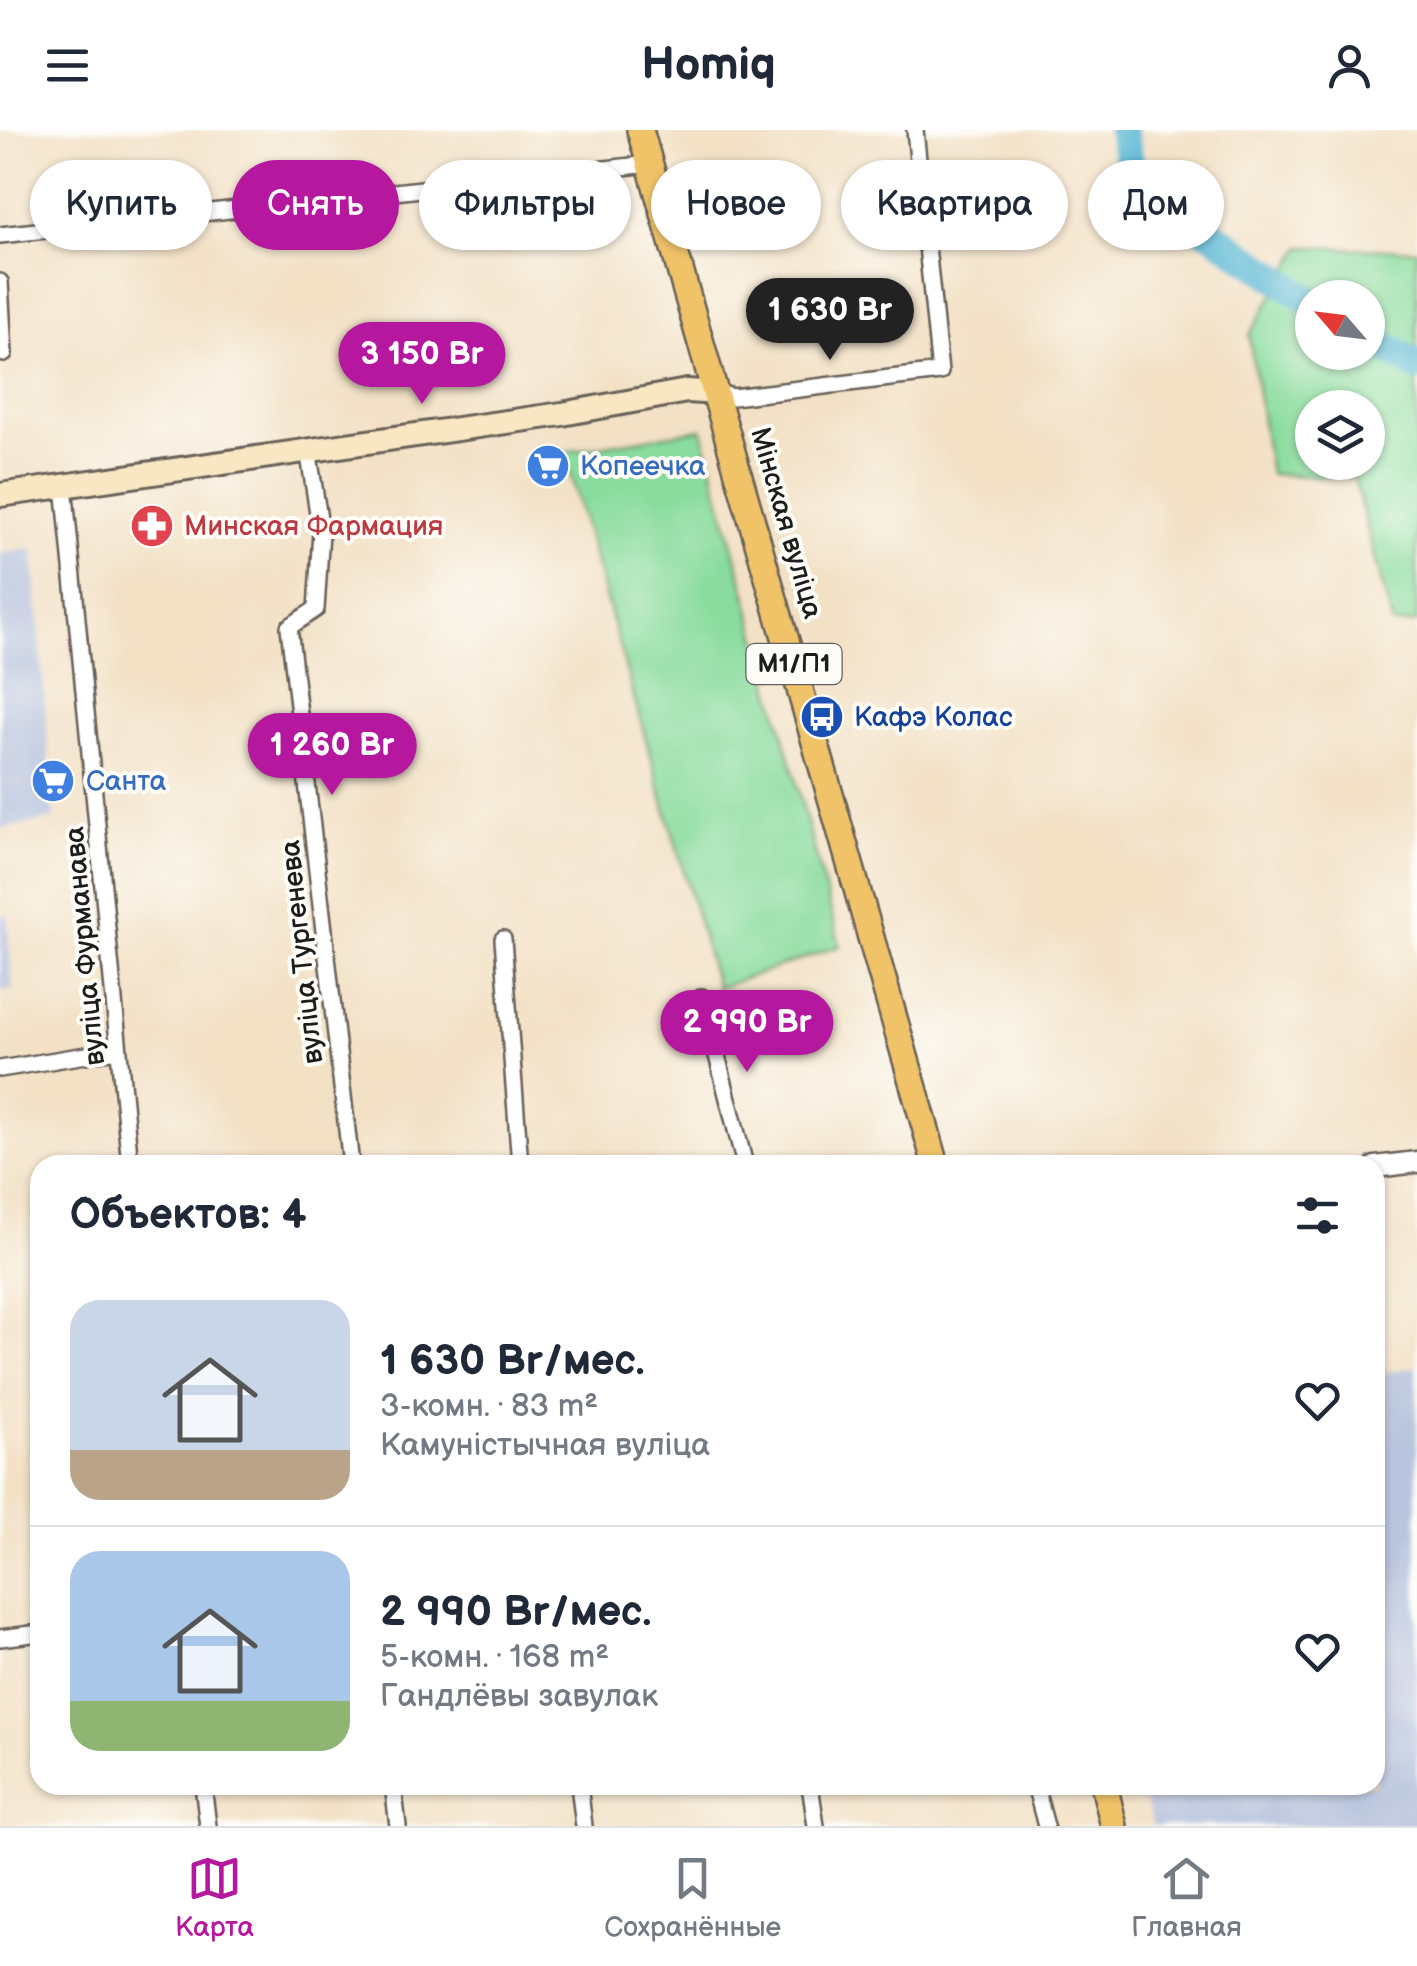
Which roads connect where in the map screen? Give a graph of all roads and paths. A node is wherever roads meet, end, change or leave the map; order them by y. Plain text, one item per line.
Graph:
1 (640, 130) edge
2 (915, 130) edge
3 (650, 164) junction
4 (0, 235) edge
5 (0, 282) edge
6 (4, 354) dead end
7 (717, 393) junction
8 (308, 449) junction
9 (64, 485) junction
10 (0, 495) edge
11 (503, 939) dead end
12 (702, 997) dead end
13 (117, 1050) junction
14 (0, 1069) edge
15 (129, 1155) edge
16 (349, 1155) edge
17 (519, 1155) edge
18 (742, 1155) edge
19 (933, 1155) edge
20 (1417, 1162) edge
21 (1385, 1166) edge
22 (30, 1634) edge
23 (0, 1638) edge
24 (204, 1795) edge
25 (394, 1795) edge
26 (580, 1795) edge
27 (811, 1795) edge
28 (1038, 1795) edge
29 (1106, 1795) edge
30 (208, 1826) edge
31 (398, 1826) edge
32 (584, 1826) edge
33 (816, 1826) edge
34 (1046, 1826) edge
35 (1114, 1826) edge

1 - 3 main road, Мінская вуліца / М1/П1
2 - 7 street
3 - 4 street
3 - 7 main road, Мінская вуліца / М1/П1
5 - 6 street
7 - 8 main road
7 - 19 main road, Мінская вуліца / М1/П1
8 - 9 main road
8 - 16 street, вуліца Тургенева
9 - 10 main road
9 - 13 street, вуліца Фурманава
11 - 17 street
12 - 18 street
13 - 14 street
13 - 15 street, вуліца Фурманава
20 - 21 street
22 - 23 street
24 - 30 street
25 - 31 street
26 - 32 street
27 - 33 street
28 - 34 street
29 - 35 main road

